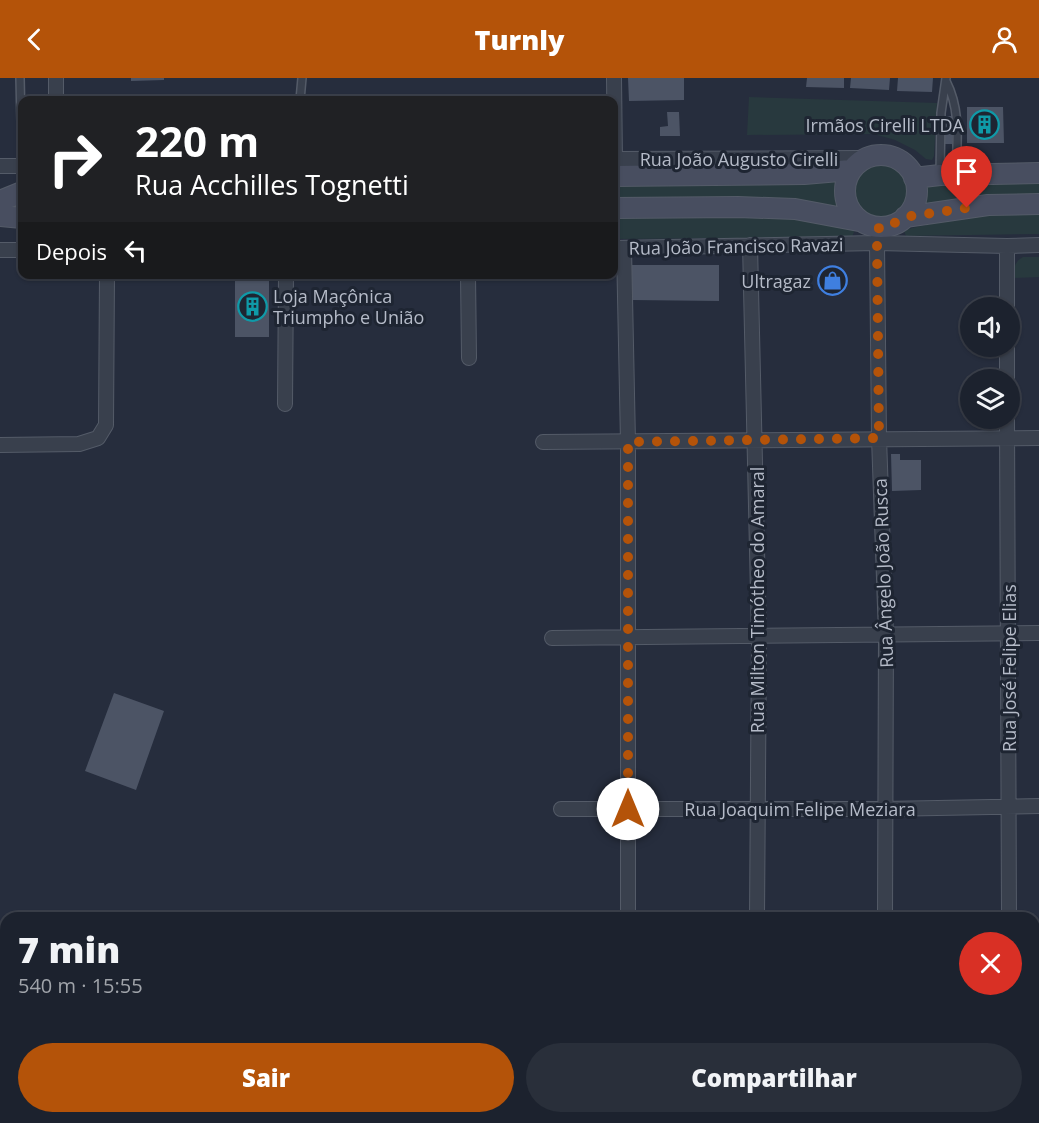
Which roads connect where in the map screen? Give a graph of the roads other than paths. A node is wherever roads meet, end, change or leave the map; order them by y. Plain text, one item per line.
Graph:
1 (20, 78) edge
2 (56, 78) edge
3 (302, 78) edge
4 (614, 78) edge
5 (946, 79) edge
6 (20, 96) edge
7 (56, 96) edge
8 (300, 96) edge
9 (614, 96) edge
10 (618, 164) edge
11 (858, 164) junction
12 (0, 166) edge
13 (18, 166) edge
14 (1039, 173) edge
15 (948, 175) junction
16 (914, 178) junction
17 (18, 194) edge
18 (0, 201) edge
19 (1039, 204) edge
20 (618, 208) edge
21 (0, 216) edge
22 (905, 217) junction
23 (18, 218) edge
24 (859, 220) junction
25 (878, 235) junction
26 (750, 245) junction
27 (1039, 245) edge
28 (1007, 246) junction
29 (619, 248) edge
30 (18, 249) edge
31 (0, 250) edge
32 (107, 279) edge
33 (286, 279) edge
34 (468, 279) edge
35 (1007, 297) edge
36 (469, 358) dead end
37 (285, 404) dead end
38 (1007, 429) edge
39 (879, 438) junction
40 (1007, 438) junction
41 (1039, 438) edge
42 (756, 441) junction
43 (543, 442) dead end
44 (628, 442) junction
45 (0, 445) edge
46 (1039, 633) edge
47 (1009, 634) junction
48 (886, 635) junction
49 (759, 637) junction
50 (552, 638) dead end
51 (628, 638) junction
52 (1010, 806) junction
53 (1039, 806) edge
54 (561, 809) dead end
55 (628, 809) junction
56 (884, 809) junction
57 (757, 810) junction
58 (628, 912) edge
59 (757, 912) edge
60 (885, 912) edge
61 (1009, 912) edge

1 - 6 lane
2 - 7 street
3 - 8 lane
4 - 9 street
5 - 15 lane
5 - 15 lane
10 - 11 main road
11 - 16 main road
11 - 24 main road
12 - 13 street
14 - 15 main road
15 - 16 main road
16 - 22 main road
17 - 18 main road
19 - 22 main road
20 - 24 main road
21 - 23 main road
22 - 25 main road
24 - 25 main road
25 - 26 street, Rua João Francisco Ravazi
25 - 28 street, Rua João Francisco Ravazi
25 - 39 street, Rua Ângelo João Rusca
26 - 29 street, Rua João Francisco Ravazi
26 - 42 street, Rua Milton Timótheo do Amaral
27 - 28 street, Rua João Francisco Ravazi
28 - 35 street
29 - 44 street
30 - 31 street
32 - 45 street
33 - 37 street
34 - 36 street
38 - 40 street, Rua José Felipe Elias
39 - 40 street
39 - 42 street
39 - 48 street, Rua Ângelo João Rusca
40 - 41 street
40 - 47 street, Rua José Felipe Elias
42 - 44 street
42 - 49 street, Rua Milton Timótheo do Amaral
43 - 44 street
44 - 51 street
46 - 47 street
47 - 48 street
47 - 52 street, Rua José Felipe Elias
48 - 49 street
48 - 56 street, Rua Ângelo João Rusca
49 - 51 street
49 - 57 street, Rua Milton Timótheo do Amaral
50 - 51 street
51 - 55 street
52 - 53 street, Rua Joaquim Felipe Meziara
52 - 56 street, Rua Joaquim Felipe Meziara
52 - 61 street, Rua José Felipe Elias
54 - 55 street, Rua Joaquim Felipe Meziara
55 - 57 street, Rua Joaquim Felipe Meziara
55 - 58 street
56 - 57 street, Rua Joaquim Felipe Meziara
56 - 60 street, Rua Ângelo João Rusca
57 - 59 street, Rua Milton Timótheo do Amaral

